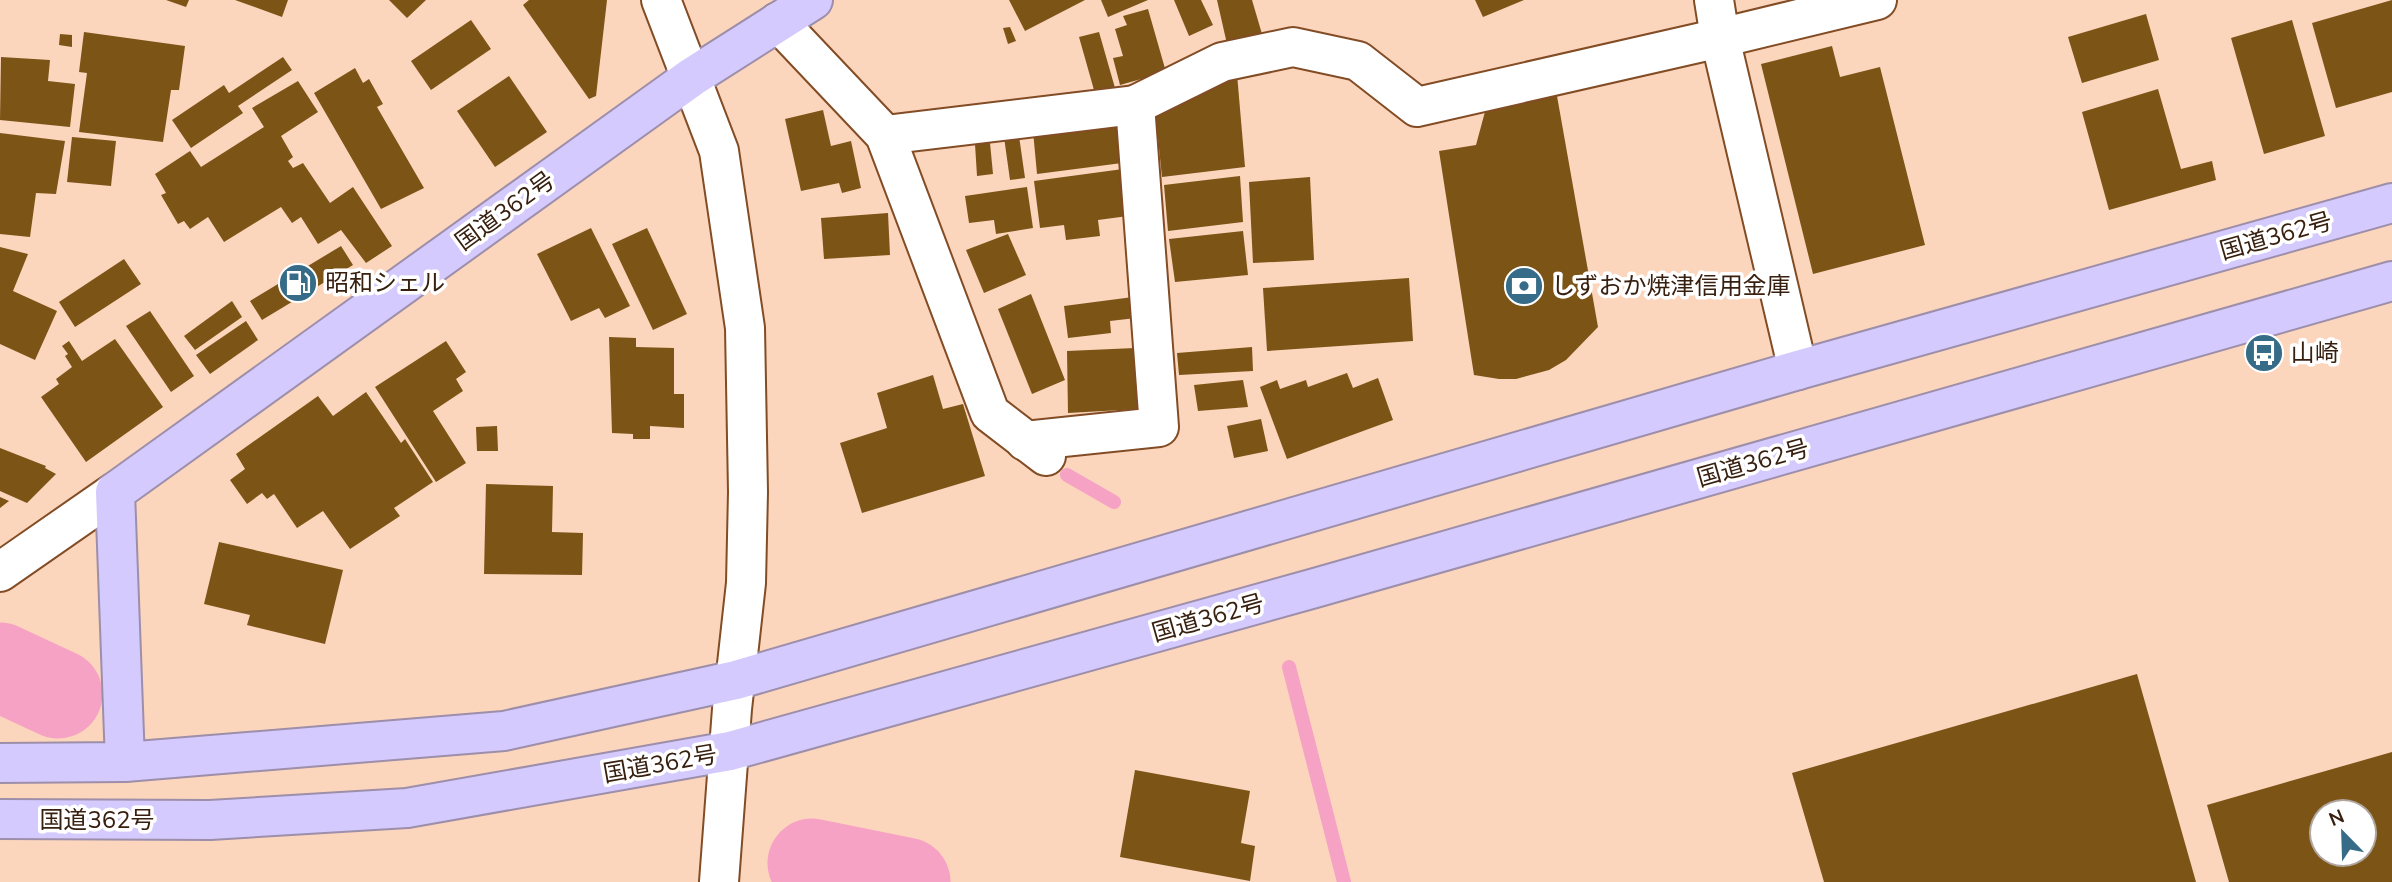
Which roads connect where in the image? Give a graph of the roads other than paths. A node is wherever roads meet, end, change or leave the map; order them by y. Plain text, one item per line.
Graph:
1 (661, 0) edge
2 (813, 0) edge
3 (1714, 0) edge
4 (1877, 0) edge
5 (778, 22) junction
6 (1720, 38) junction
7 (692, 77) junction
8 (1135, 105) junction
9 (884, 135) junction
10 (2392, 203) edge
11 (2392, 281) edge
12 (1798, 370) junction
13 (115, 492) junction
14 (0, 572) edge
15 (736, 680) junction
16 (730, 751) junction
17 (125, 762) junction
18 (0, 763) edge
19 (0, 819) edge
20 (719, 882) edge

1 - 7 street
2 - 5 highway, 国道362号
3 - 6 street
4 - 6 street
5 - 7 highway, 国道362号
5 - 9 street
6 - 8 street
6 - 12 street
7 - 13 highway, 国道362号
7 - 15 street
8 - 9 street
8 - 9 street
10 - 12 highway, 国道362号
11 - 16 highway, 国道362号
12 - 15 highway, 国道362号
13 - 14 street
13 - 17 highway
15 - 16 street
15 - 17 highway, 国道362号
16 - 19 highway, 国道362号
16 - 20 street
17 - 18 highway, 国道362号

